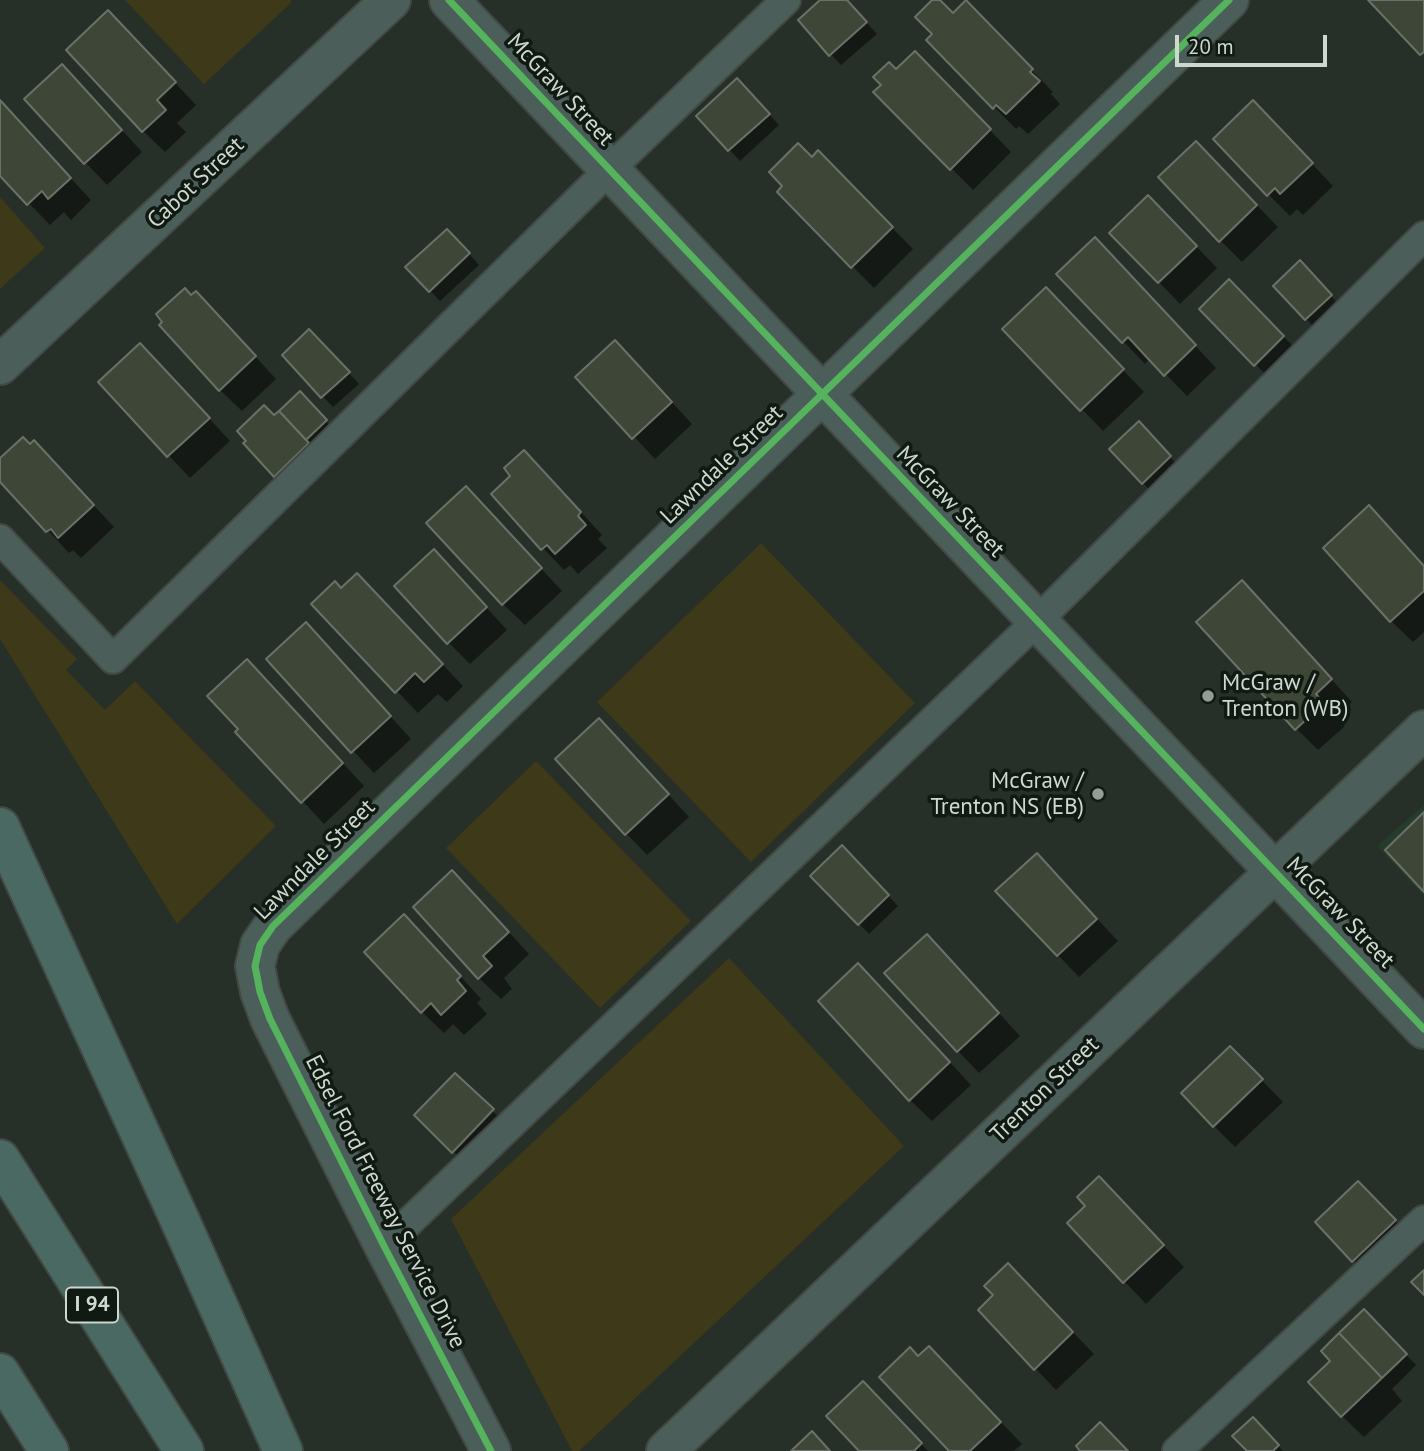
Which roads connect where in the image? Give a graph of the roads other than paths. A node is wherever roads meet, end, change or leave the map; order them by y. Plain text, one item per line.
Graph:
1 (391, 0) edge
2 (449, 0) edge
3 (786, 0) edge
4 (1229, 0) edge
5 (609, 170) junction
6 (1424, 236) edge
7 (0, 365) edge
8 (821, 394) junction
9 (0, 539) edge
10 (1037, 621) junction
11 (1424, 730) edge
12 (0, 827) edge
13 (1274, 872) junction
14 (255, 966) joint
15 (1424, 1030) edge
16 (0, 1159) edge
17 (1424, 1220) edge
18 (384, 1246) junction
19 (0, 1373) edge
20 (49, 1451) edge
21 (184, 1451) edge
22 (283, 1451) edge
23 (491, 1451) edge
24 (666, 1451) edge
25 (1177, 1451) edge

1 - 7 street, Cabot Street
2 - 5 street, McGraw Street
3 - 5 lane
4 - 8 street, Lawndale Street
5 - 8 street, McGraw Street
5 - 9 lane
6 - 10 lane
8 - 10 street, McGraw Street
8 - 14 street, Lawndale Street
10 - 13 street, McGraw Street
10 - 18 lane
11 - 13 street, Trenton Street
12 - 22 highway
13 - 15 street, McGraw Street
13 - 24 street, Trenton Street
14 - 18 street, Edsel Ford Freeway Service Drive
16 - 21 highway, I 94
17 - 25 lane
18 - 23 street, Edsel Ford Freeway Service Drive
19 - 20 highway

